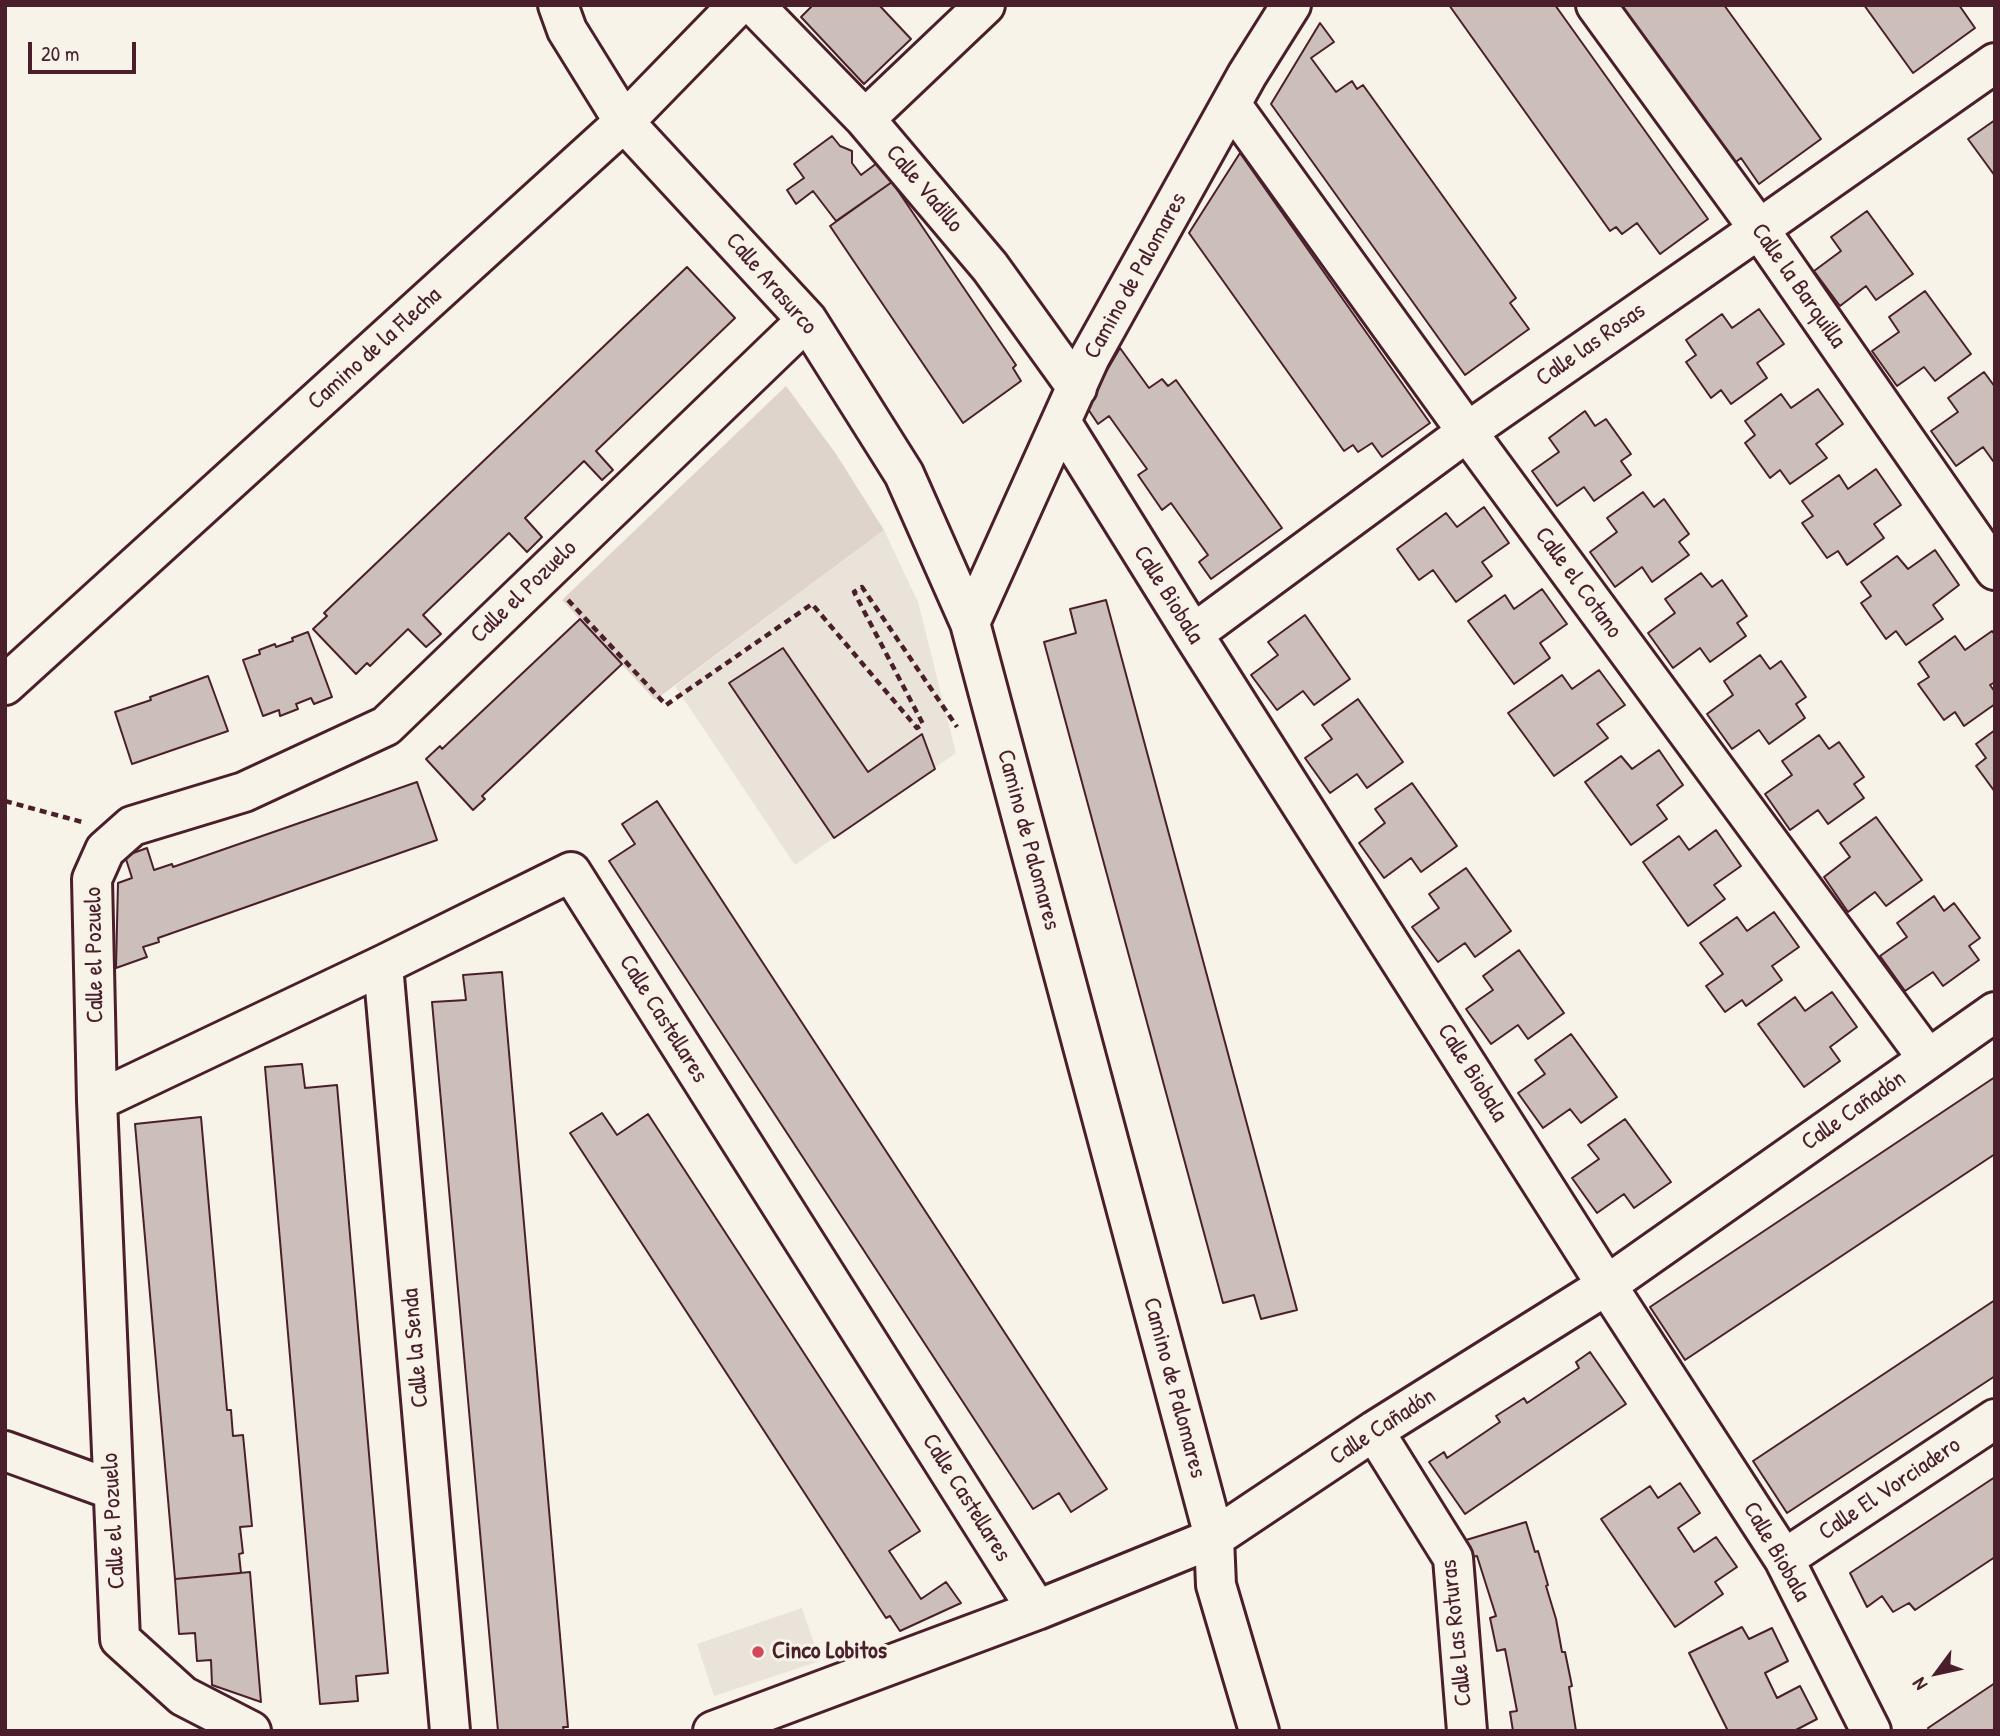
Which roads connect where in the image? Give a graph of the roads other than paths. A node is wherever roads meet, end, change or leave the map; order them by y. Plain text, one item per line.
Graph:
1 (558, 5) edge
2 (738, 5) edge
3 (754, 5) edge
4 (985, 5) edge
5 (1291, 5) edge
6 (1596, 5) edge
7 (1995, 62) edge
8 (1231, 104) junction
9 (865, 119) junction
10 (624, 122) junction
11 (1759, 229) junction
12 (807, 320) junction
13 (1077, 387) junction
14 (1061, 422) junction
15 (1467, 432) junction
16 (1995, 570) edge
17 (970, 623) junction
18 (1192, 634) junction
19 (5, 685) edge
20 (383, 965) junction
21 (1995, 1012) edge
22 (1928, 1059) junction
23 (97, 1101) junction
24 (1607, 1285) junction
25 (1995, 1419) edge
26 (1374, 1431) junction
27 (5, 1451) edge
28 (113, 1490) junction
29 (1214, 1538) junction
30 (1784, 1559) junction
31 (1037, 1610) junction
32 (243, 1729) edge
33 (450, 1731) edge
34 (713, 1731) edge
35 (1259, 1731) edge
36 (1467, 1731) edge
37 (1871, 1731) edge

1 - 10 street, Calle Arasurco
2 - 10 street, Camino de la Flecha
3 - 9 street, Calle Vadillo
4 - 9 street
5 - 8 street, Camino de Palomares
6 - 11 street, Calle la Barquilla
7 - 11 street, Calle las Rosas
8 - 13 street, Camino de Palomares
8 - 15 street, Calle el Cotano
9 - 13 street, Calle Vadillo
10 - 12 street, Calle Arasurco
10 - 19 street, Camino de la Flecha
11 - 15 street, Calle las Rosas
11 - 16 street, Calle la Barquilla
12 - 17 street, Calle Arasurco
12 - 23 street, Calle el Pozuelo
13 - 14 street, Camino de Palomares
14 - 17 street, Camino de Palomares
14 - 18 street, Calle Biobala
15 - 18 street, Calle las Rosas
15 - 22 street, Calle el Cotano
17 - 29 street, Camino de Palomares
18 - 24 street, Calle Biobala
20 - 23 street, Calle Castellares
20 - 31 street, Calle Castellares
20 - 33 street, Calle la Senda
21 - 22 street, Calle Cañadón
22 - 24 street, Calle Cañadón
23 - 28 street, Calle el Pozuelo
24 - 26 street, Calle Cañadón
24 - 30 street, Calle Biobala
25 - 30 street, Calle El Vorciadero
26 - 29 street, Calle Cañadón
26 - 36 street, Calle Las Roturas
27 - 28 street
28 - 32 street, Calle el Pozuelo
29 - 31 street, Calle Cañadón
29 - 35 street, Camino de Palomares
30 - 37 street, Calle Biobala
31 - 34 street, Calle Cañadón

